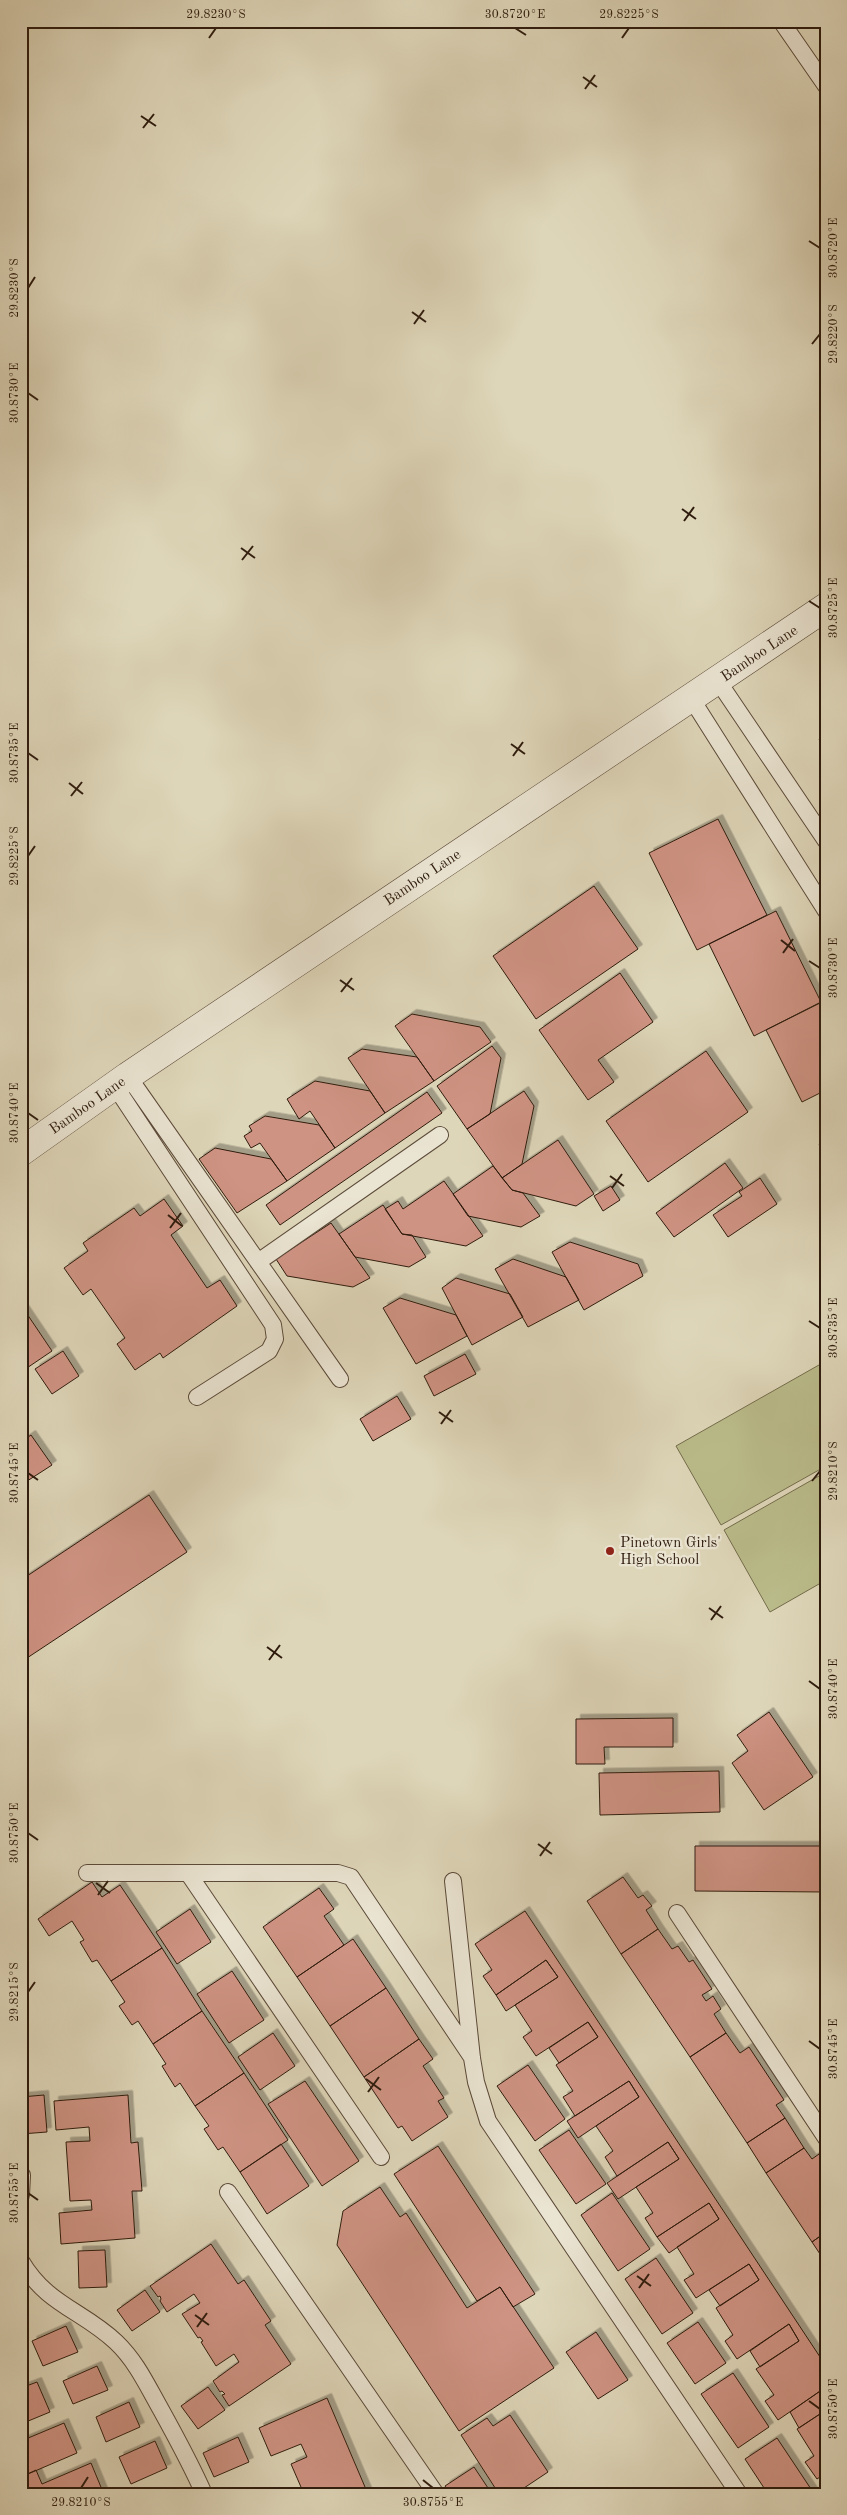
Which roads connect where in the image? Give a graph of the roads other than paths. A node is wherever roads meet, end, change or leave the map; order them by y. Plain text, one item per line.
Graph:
1 (781, 21) edge
2 (826, 86) edge
3 (826, 607) edge
4 (718, 681) junction
5 (691, 698) junction
6 (826, 841) edge
7 (826, 911) edge
8 (122, 1081) junction
9 (440, 1135) dead end
10 (21, 1152) edge
11 (258, 1262) junction
12 (340, 1379) dead end
13 (196, 1397) dead end
14 (87, 1873) dead end
15 (188, 1873) junction
16 (454, 1881) dead end
17 (677, 1913) dead end
18 (472, 2058) junction
19 (826, 2138) edge
20 (380, 2157) dead end
21 (22, 2175) edge
22 (228, 2192) dead end
23 (21, 2195) edge
24 (21, 2261) edge
25 (204, 2494) edge
26 (436, 2494) edge
27 (739, 2494) edge

1 - 2 lane
3 - 4 street, Bamboo Lane
4 - 5 street, Bamboo Lane
4 - 6 lane
5 - 7 lane
5 - 8 street, Bamboo Lane
8 - 10 street, Bamboo Lane
8 - 11 lane
8 - 13 lane
9 - 11 lane
11 - 12 lane
14 - 15 lane
15 - 18 lane
15 - 20 lane
16 - 18 lane
17 - 19 lane
18 - 27 lane
21 - 23 lane
22 - 26 lane
24 - 25 lane

